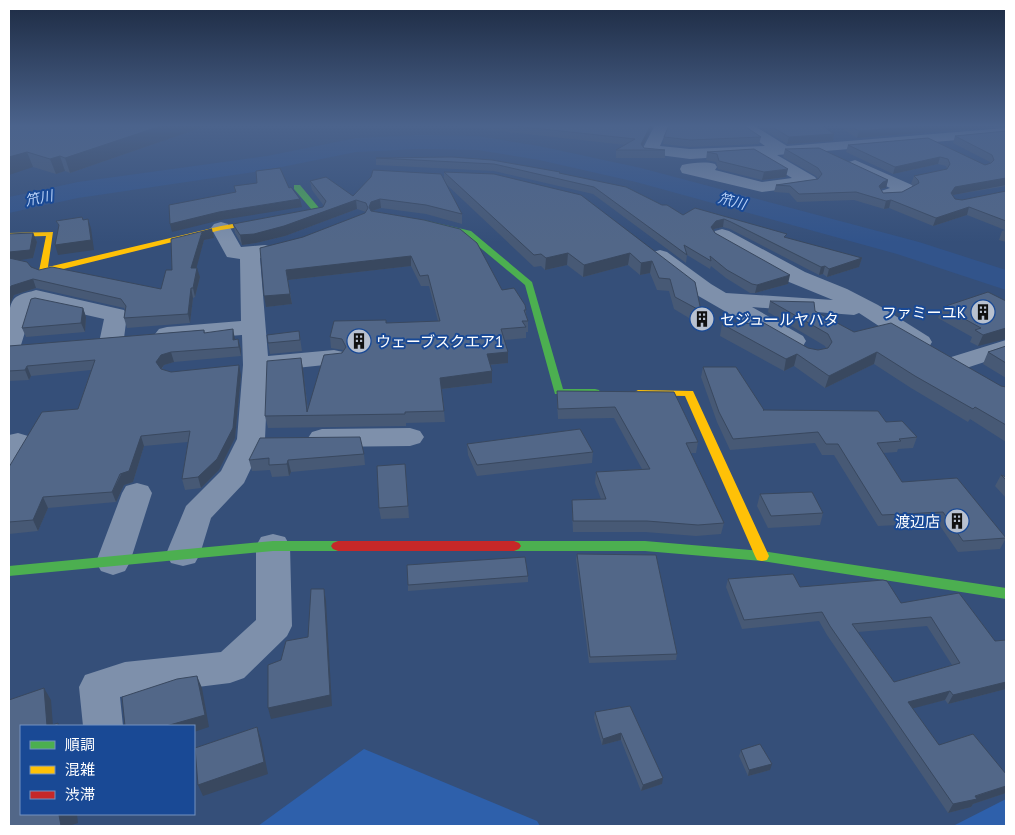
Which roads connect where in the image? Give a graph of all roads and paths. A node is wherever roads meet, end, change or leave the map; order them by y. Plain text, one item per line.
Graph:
1 (724, 164) edge
2 (790, 164) edge
3 (846, 164) edge
4 (919, 176) edge
5 (298, 187) dead end
6 (417, 221) edge
7 (221, 228) junction
8 (9, 236) edge
9 (722, 236) edge
10 (286, 244) edge
11 (649, 247) edge
12 (250, 253) junction
13 (720, 298) junction
14 (870, 310) junction
15 (253, 327) junction
16 (15, 346) edge
17 (1006, 347) edge
18 (807, 349) edge
19 (334, 357) edge
20 (957, 363) junction
21 (256, 365) junction
22 (229, 367) edge
23 (982, 377) edge
24 (609, 392) edge
25 (629, 393) edge
26 (410, 437) dead end
27 (250, 439) junction
28 (137, 493) dead end
29 (273, 546) junction
30 (183, 554) junction
31 (762, 556) junction
32 (112, 562) junction
33 (9, 573) edge
34 (1006, 594) edge
35 (103, 725) edge

1 - 2 street
3 - 4 street
5 - 7 street
6 - 24 street
7 - 8 street
7 - 12 street
9 - 14 street
10 - 12 street
11 - 13 street
12 - 15 street
13 - 14 street
13 - 18 street
14 - 20 street
15 - 16 street
15 - 21 street
17 - 20 street
19 - 21 street
20 - 23 street
21 - 22 street
21 - 27 street
25 - 31 street
26 - 27 street
27 - 30 street
28 - 32 street
29 - 30 street
29 - 31 street
29 - 35 street
30 - 32 street
31 - 34 street
32 - 33 street

